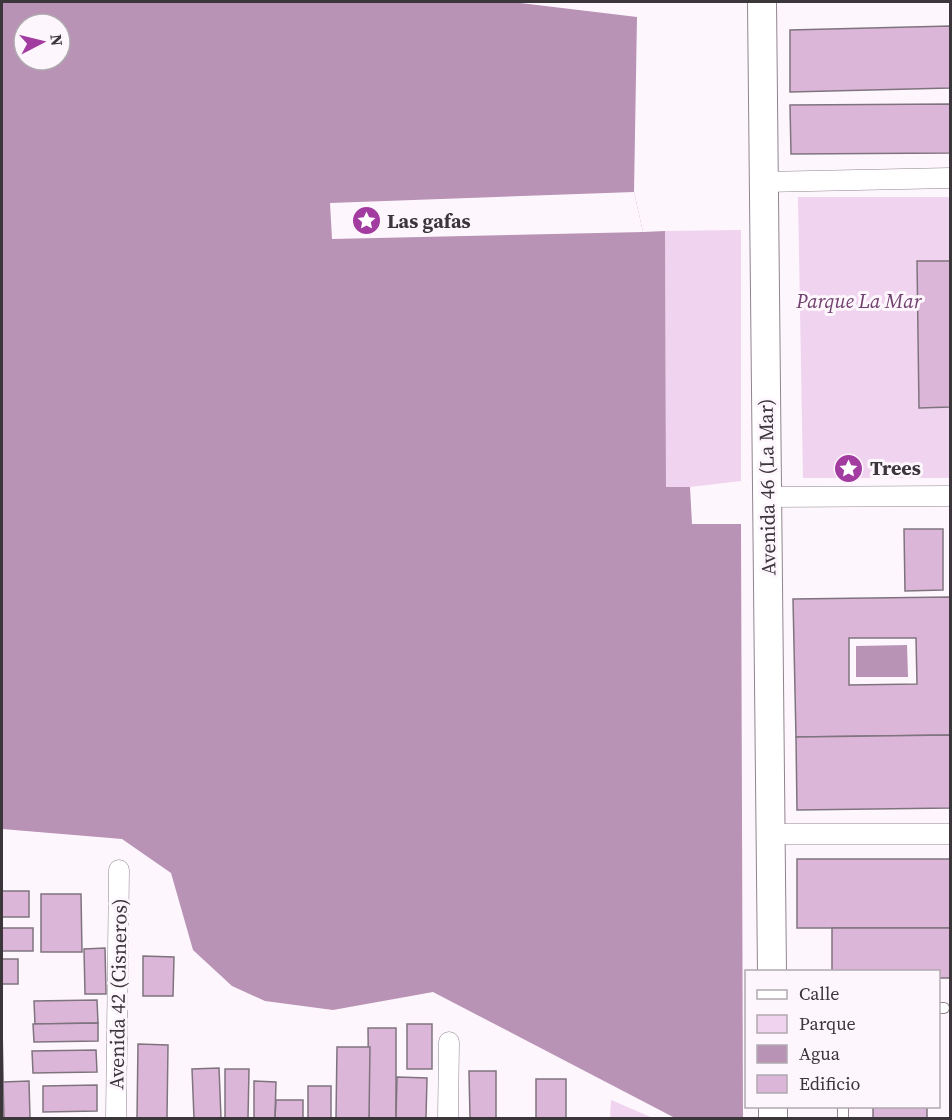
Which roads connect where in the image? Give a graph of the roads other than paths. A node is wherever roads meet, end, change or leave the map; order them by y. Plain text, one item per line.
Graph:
1 (762, 2) edge
2 (951, 178) edge
3 (764, 182) junction
4 (951, 496) edge
5 (767, 497) junction
6 (770, 834) junction
7 (951, 834) edge
8 (119, 870) dead end
9 (772, 970) edge
10 (449, 1042) dead end
11 (116, 1119) edge
12 (448, 1119) edge

1 - 3 main road, Avenida 46 (La Mar)
2 - 3 street
3 - 5 main road, Avenida 46 (La Mar)
4 - 5 street
5 - 6 main road, Avenida 46 (La Mar)
6 - 7 street
6 - 9 main road, Avenida 46 (La Mar)
8 - 11 street, Avenida 42 (Cisneros)
10 - 12 street

